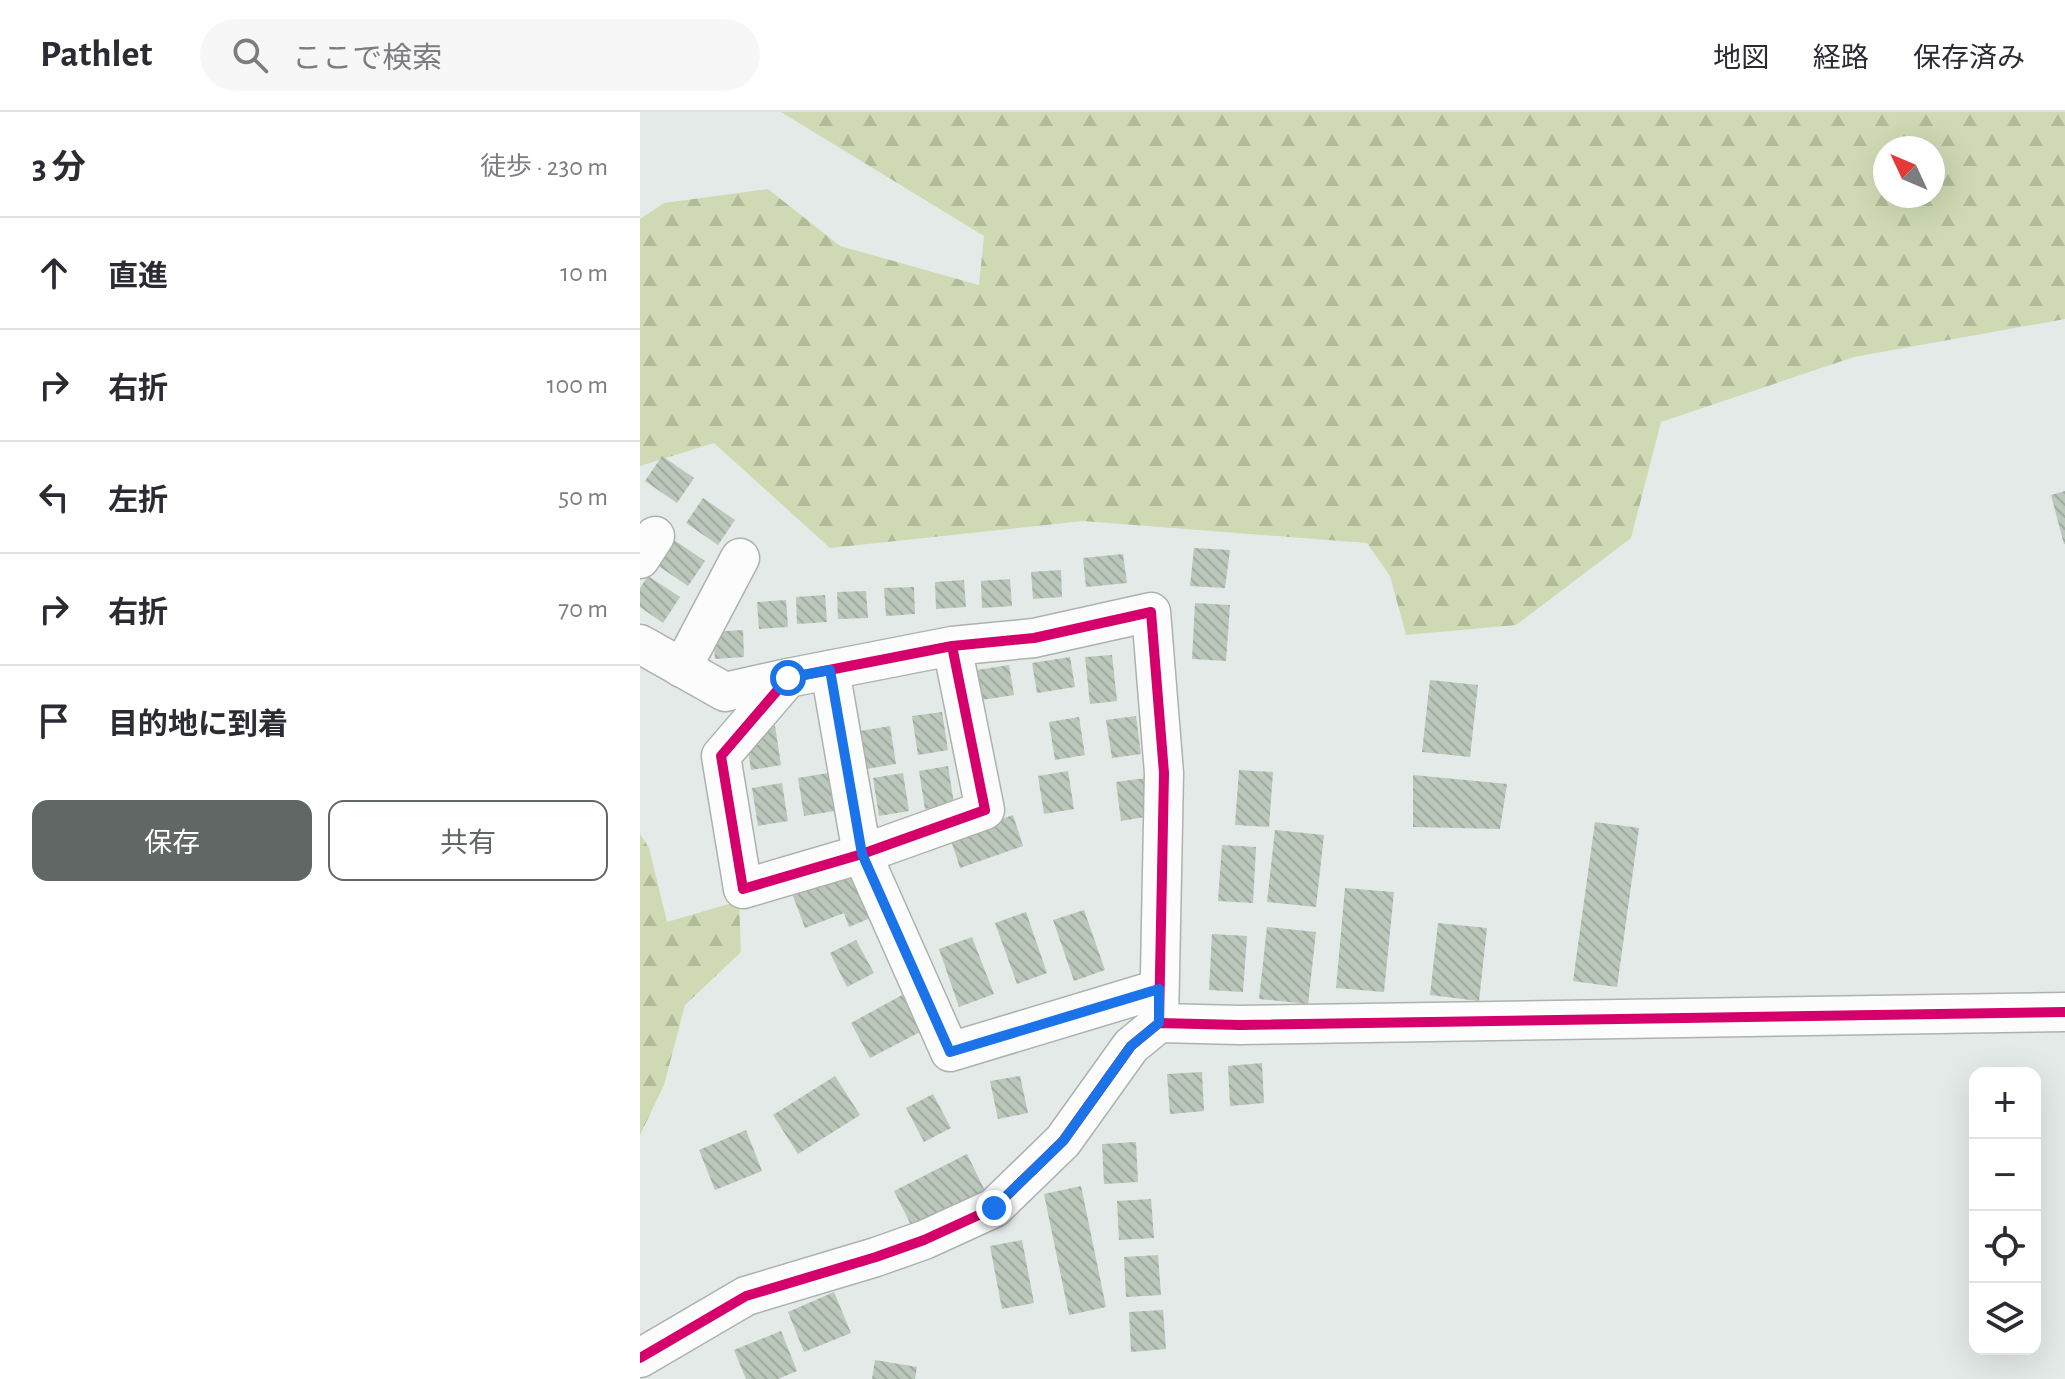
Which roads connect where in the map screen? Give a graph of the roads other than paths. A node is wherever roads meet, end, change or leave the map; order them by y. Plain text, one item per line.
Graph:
1 (740, 558) dead end
2 (640, 644) edge
3 (952, 646) junction
4 (682, 668) junction
5 (830, 670) junction
6 (788, 678) junction
7 (862, 854) junction
8 (1159, 1006) junction
9 (2065, 1012) edge
10 (640, 1358) edge

1 - 4 street
2 - 4 street
3 - 5 street
3 - 7 street
3 - 8 street
4 - 6 street
5 - 6 street
5 - 7 street
6 - 7 street
7 - 8 street
8 - 9 street
8 - 10 street

